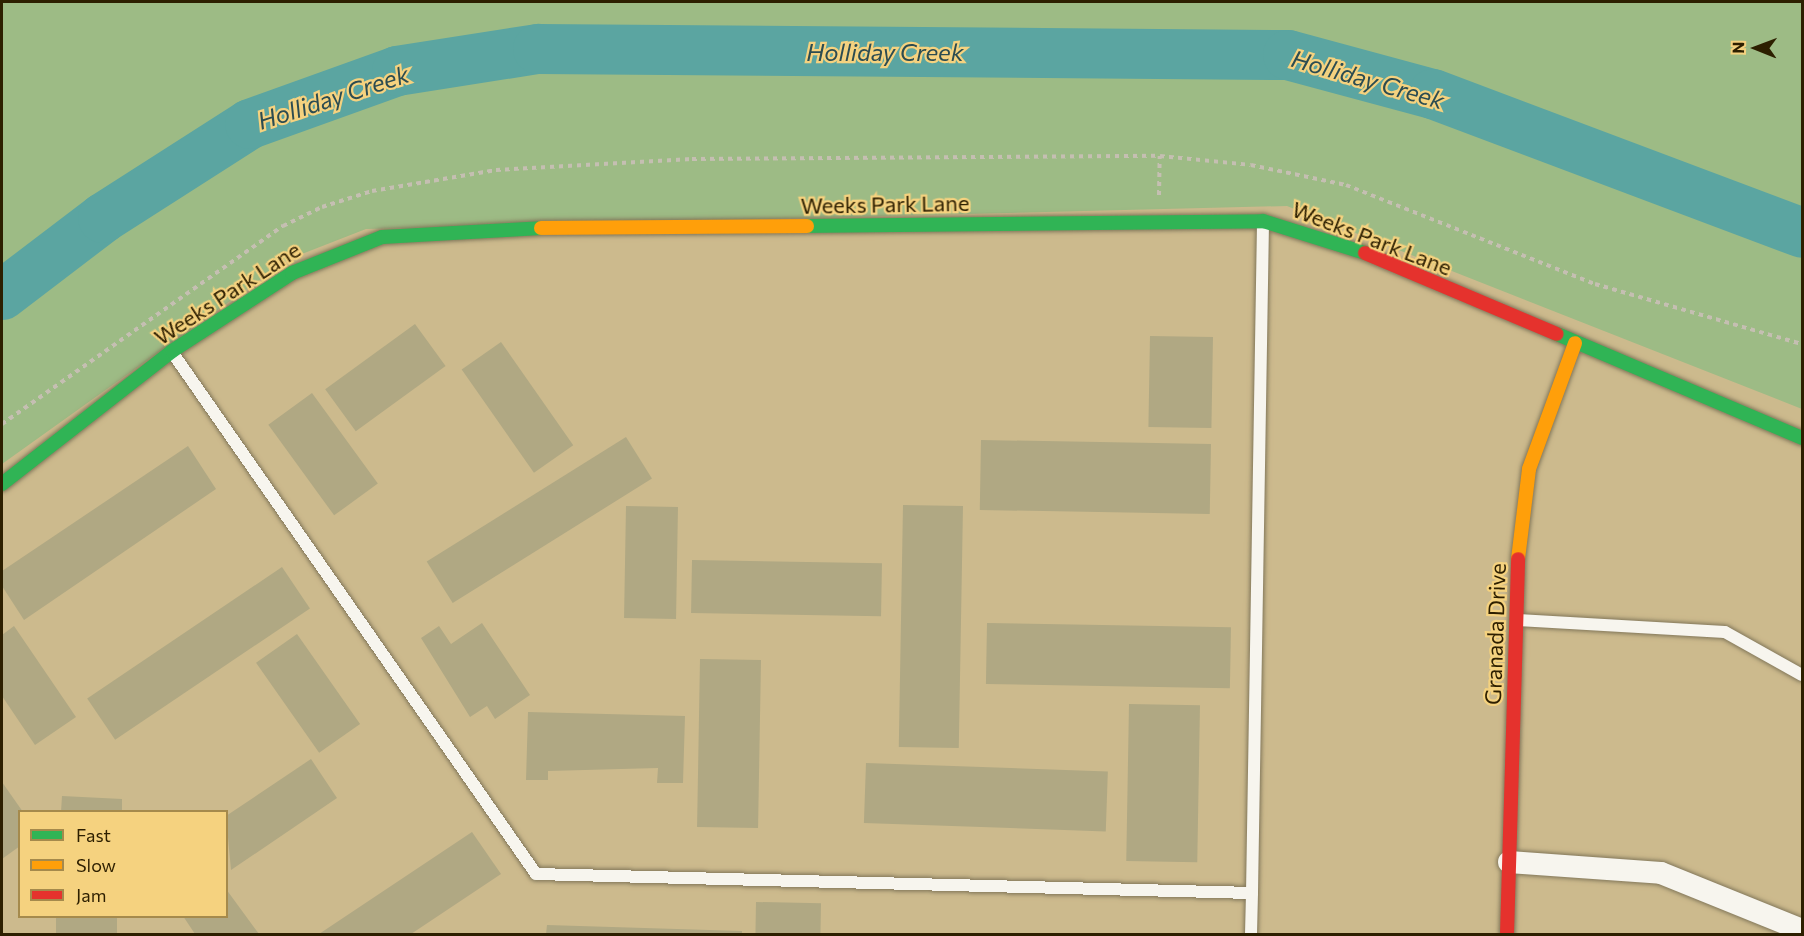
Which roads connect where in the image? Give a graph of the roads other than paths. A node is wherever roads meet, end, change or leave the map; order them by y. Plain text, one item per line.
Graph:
1 (1263, 221) junction
2 (1575, 343) junction
3 (172, 351) junction
4 (1803, 438) edge
5 (2, 484) edge
6 (1516, 620) junction
7 (1803, 675) edge
8 (1509, 861) junction
9 (1252, 893) junction
10 (1790, 929) edge
11 (1251, 934) edge
12 (1507, 934) edge

1 - 2 street, Weeks Park Lane
1 - 3 street, Weeks Park Lane
1 - 9 lane
2 - 4 street, Weeks Park Lane
2 - 6 street, Granada Drive
3 - 5 street, Weeks Park Lane
3 - 9 lane
6 - 7 lane
6 - 8 street, Granada Drive
8 - 10 street
8 - 12 street, Granada Drive
9 - 11 lane

